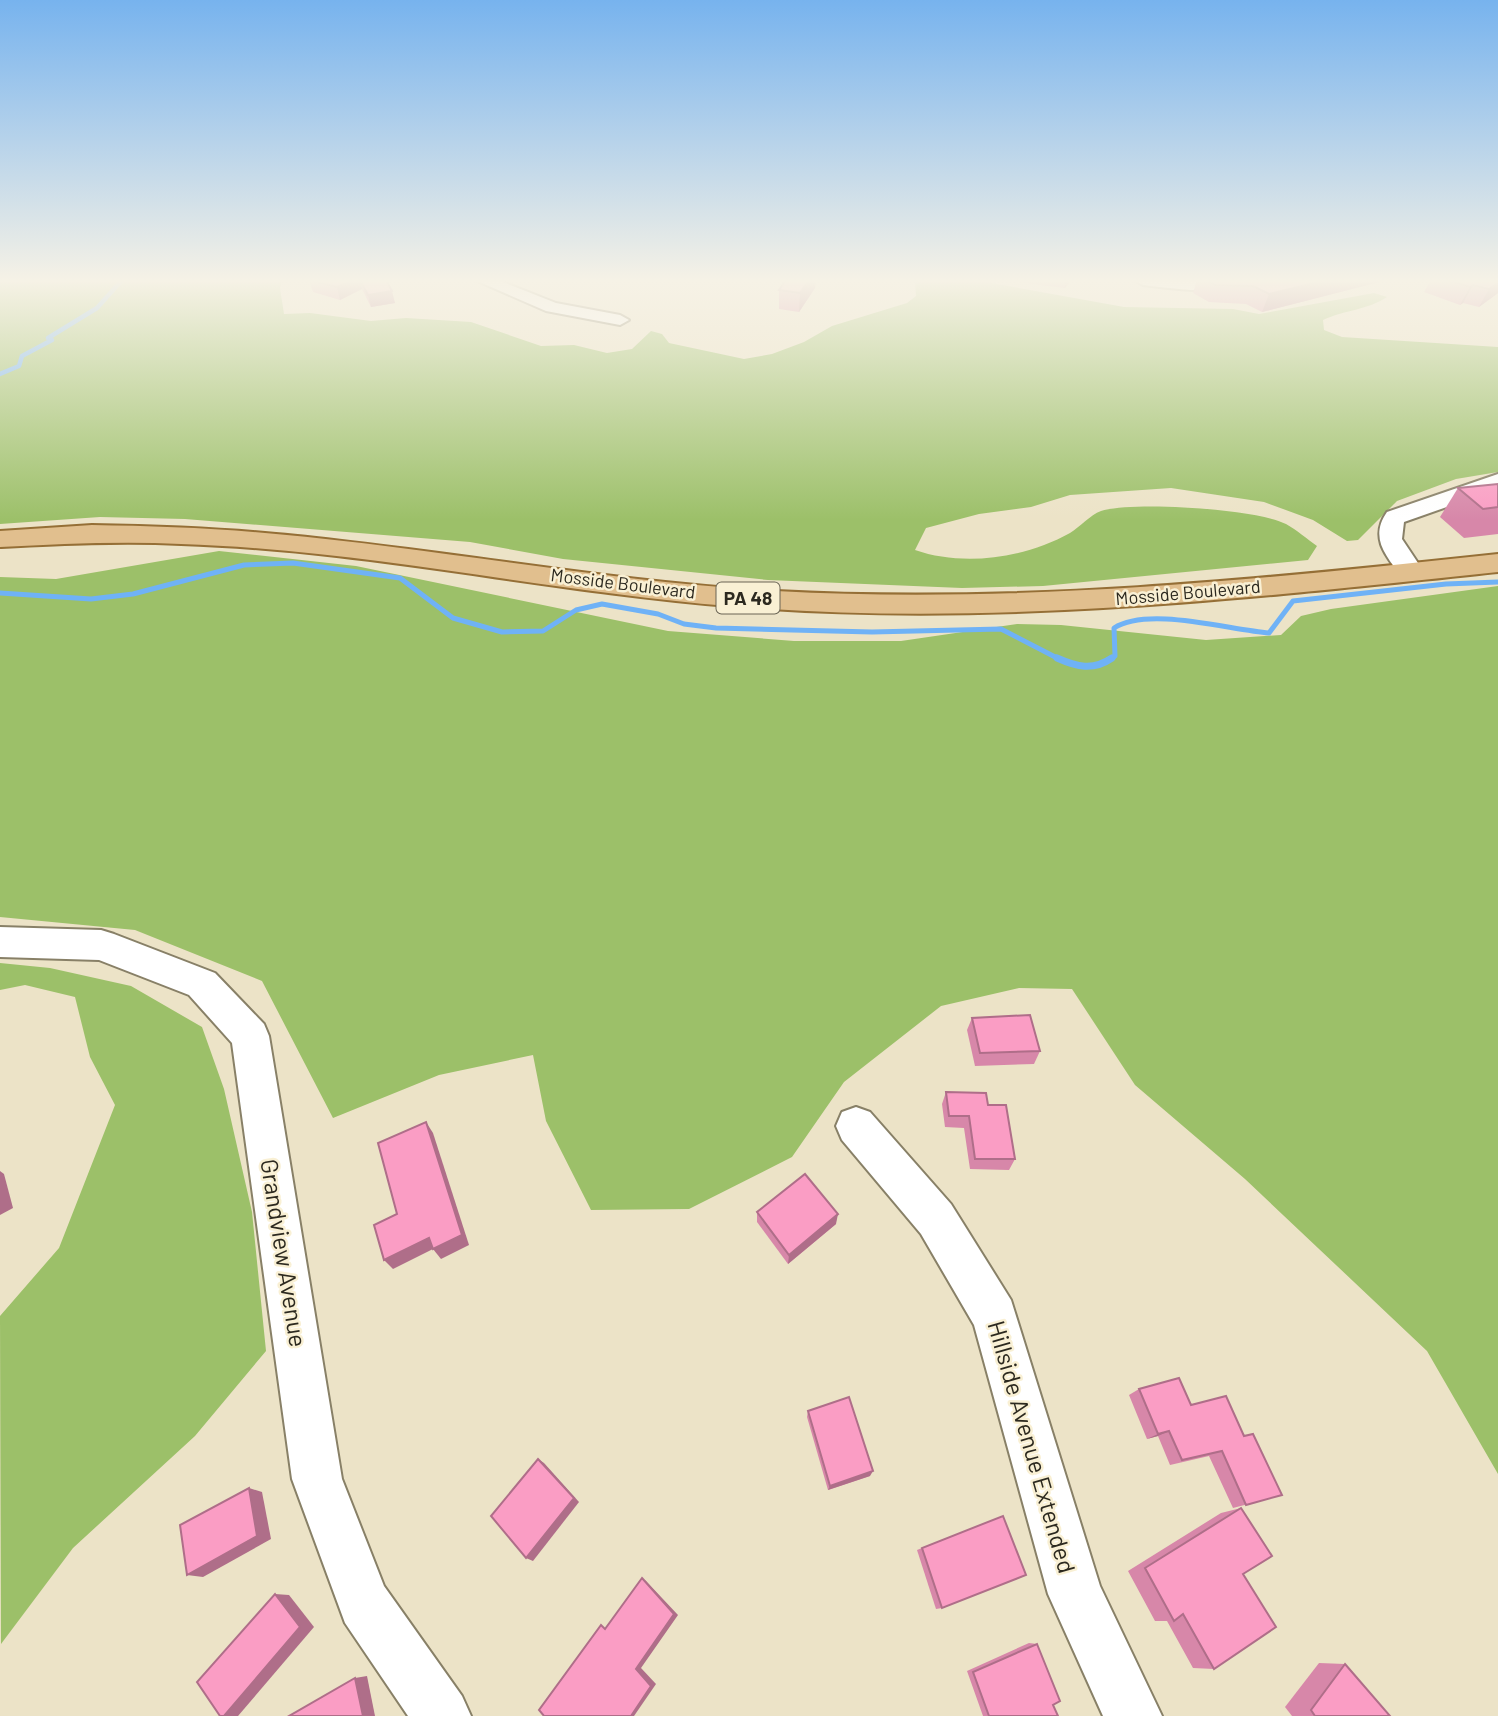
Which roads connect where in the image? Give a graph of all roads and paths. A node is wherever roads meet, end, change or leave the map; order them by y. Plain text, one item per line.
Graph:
1 (1498, 481) edge
2 (0, 539) edge
3 (1498, 563) edge
4 (1411, 572) junction
5 (0, 942) edge
6 (856, 1126) dead end
7 (442, 1716) edge
8 (1133, 1716) edge

1 - 4 street
2 - 4 main road, Mosside Boulevard / PA 48
3 - 4 main road, Mosside Boulevard / PA 48
5 - 7 street, Grandview Avenue
6 - 8 street, Hillside Avenue Extended

